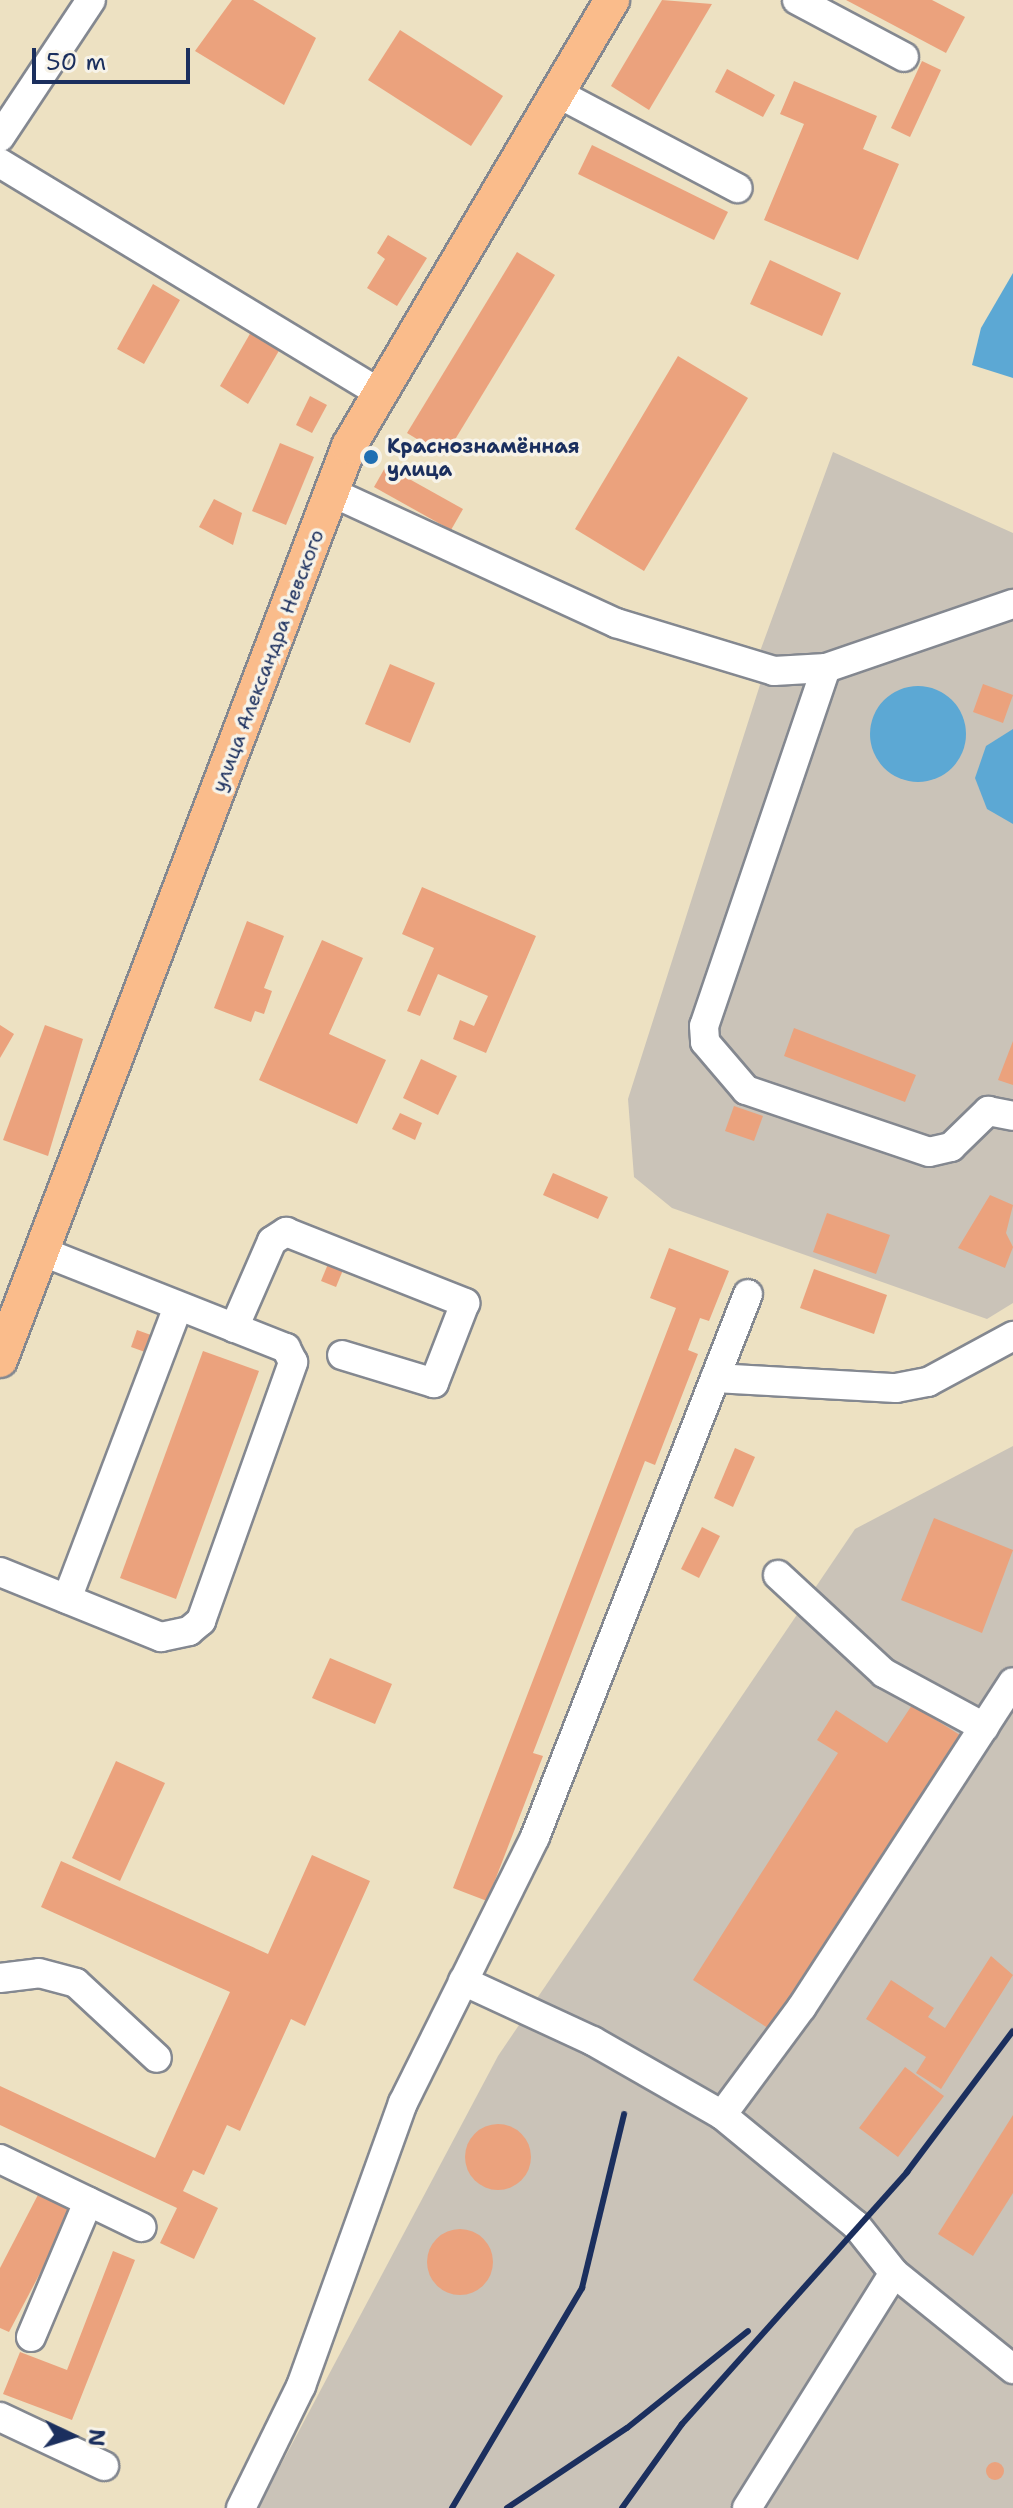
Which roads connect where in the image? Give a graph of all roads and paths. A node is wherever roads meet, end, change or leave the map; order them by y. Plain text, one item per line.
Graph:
1 (91, 0) edge
2 (612, 0) edge
3 (797, 0) edge
4 (904, 57) dead end
5 (557, 93) junction
6 (0, 137) edge
7 (0, 163) edge
8 (737, 188) dead end
9 (378, 392) junction
10 (331, 492) junction
11 (1013, 604) edge
12 (826, 668) junction
13 (1013, 1116) edge
14 (41, 1251) junction
15 (748, 1294) dead end
16 (178, 1307) junction
17 (6, 1324) edge
18 (234, 1328) junction
19 (1013, 1336) edge
20 (342, 1355) dead end
21 (0, 1360) edge
22 (715, 1378) junction
23 (0, 1572) edge
24 (778, 1575) dead end
25 (67, 1599) junction
26 (1009, 1696) edge
27 (984, 1727) junction
28 (0, 1978) edge
29 (463, 1981) junction
30 (157, 2058) dead end
31 (722, 2115) junction
32 (0, 2159) edge
33 (88, 2202) junction
34 (141, 2227) dead end
35 (894, 2273) junction
36 (31, 2337) dead end
37 (1013, 2369) edge
38 (0, 2417) edge
39 (104, 2466) dead end
40 (241, 2508) edge
41 (747, 2508) edge

1 - 6 street
2 - 5 main road, улица Александра Невского
3 - 4 street
5 - 8 street
5 - 9 main road, улица Александра Невского
7 - 9 street
9 - 10 main road, улица Александра Невского
10 - 12 street
10 - 14 main road, улица Александра Невского
11 - 12 street
12 - 13 street
14 - 16 street
14 - 17 main road, улица Александра Невского
15 - 22 street
16 - 18 street
16 - 25 street
17 - 21 main road, улица Александра Невского
18 - 20 street
18 - 25 street
19 - 22 street
22 - 29 street
23 - 25 street
24 - 27 street
26 - 27 street
27 - 31 street
28 - 30 street
29 - 31 street
29 - 40 street
31 - 35 street
32 - 33 street
33 - 34 street
33 - 36 street
35 - 37 street
35 - 41 street
38 - 39 street

